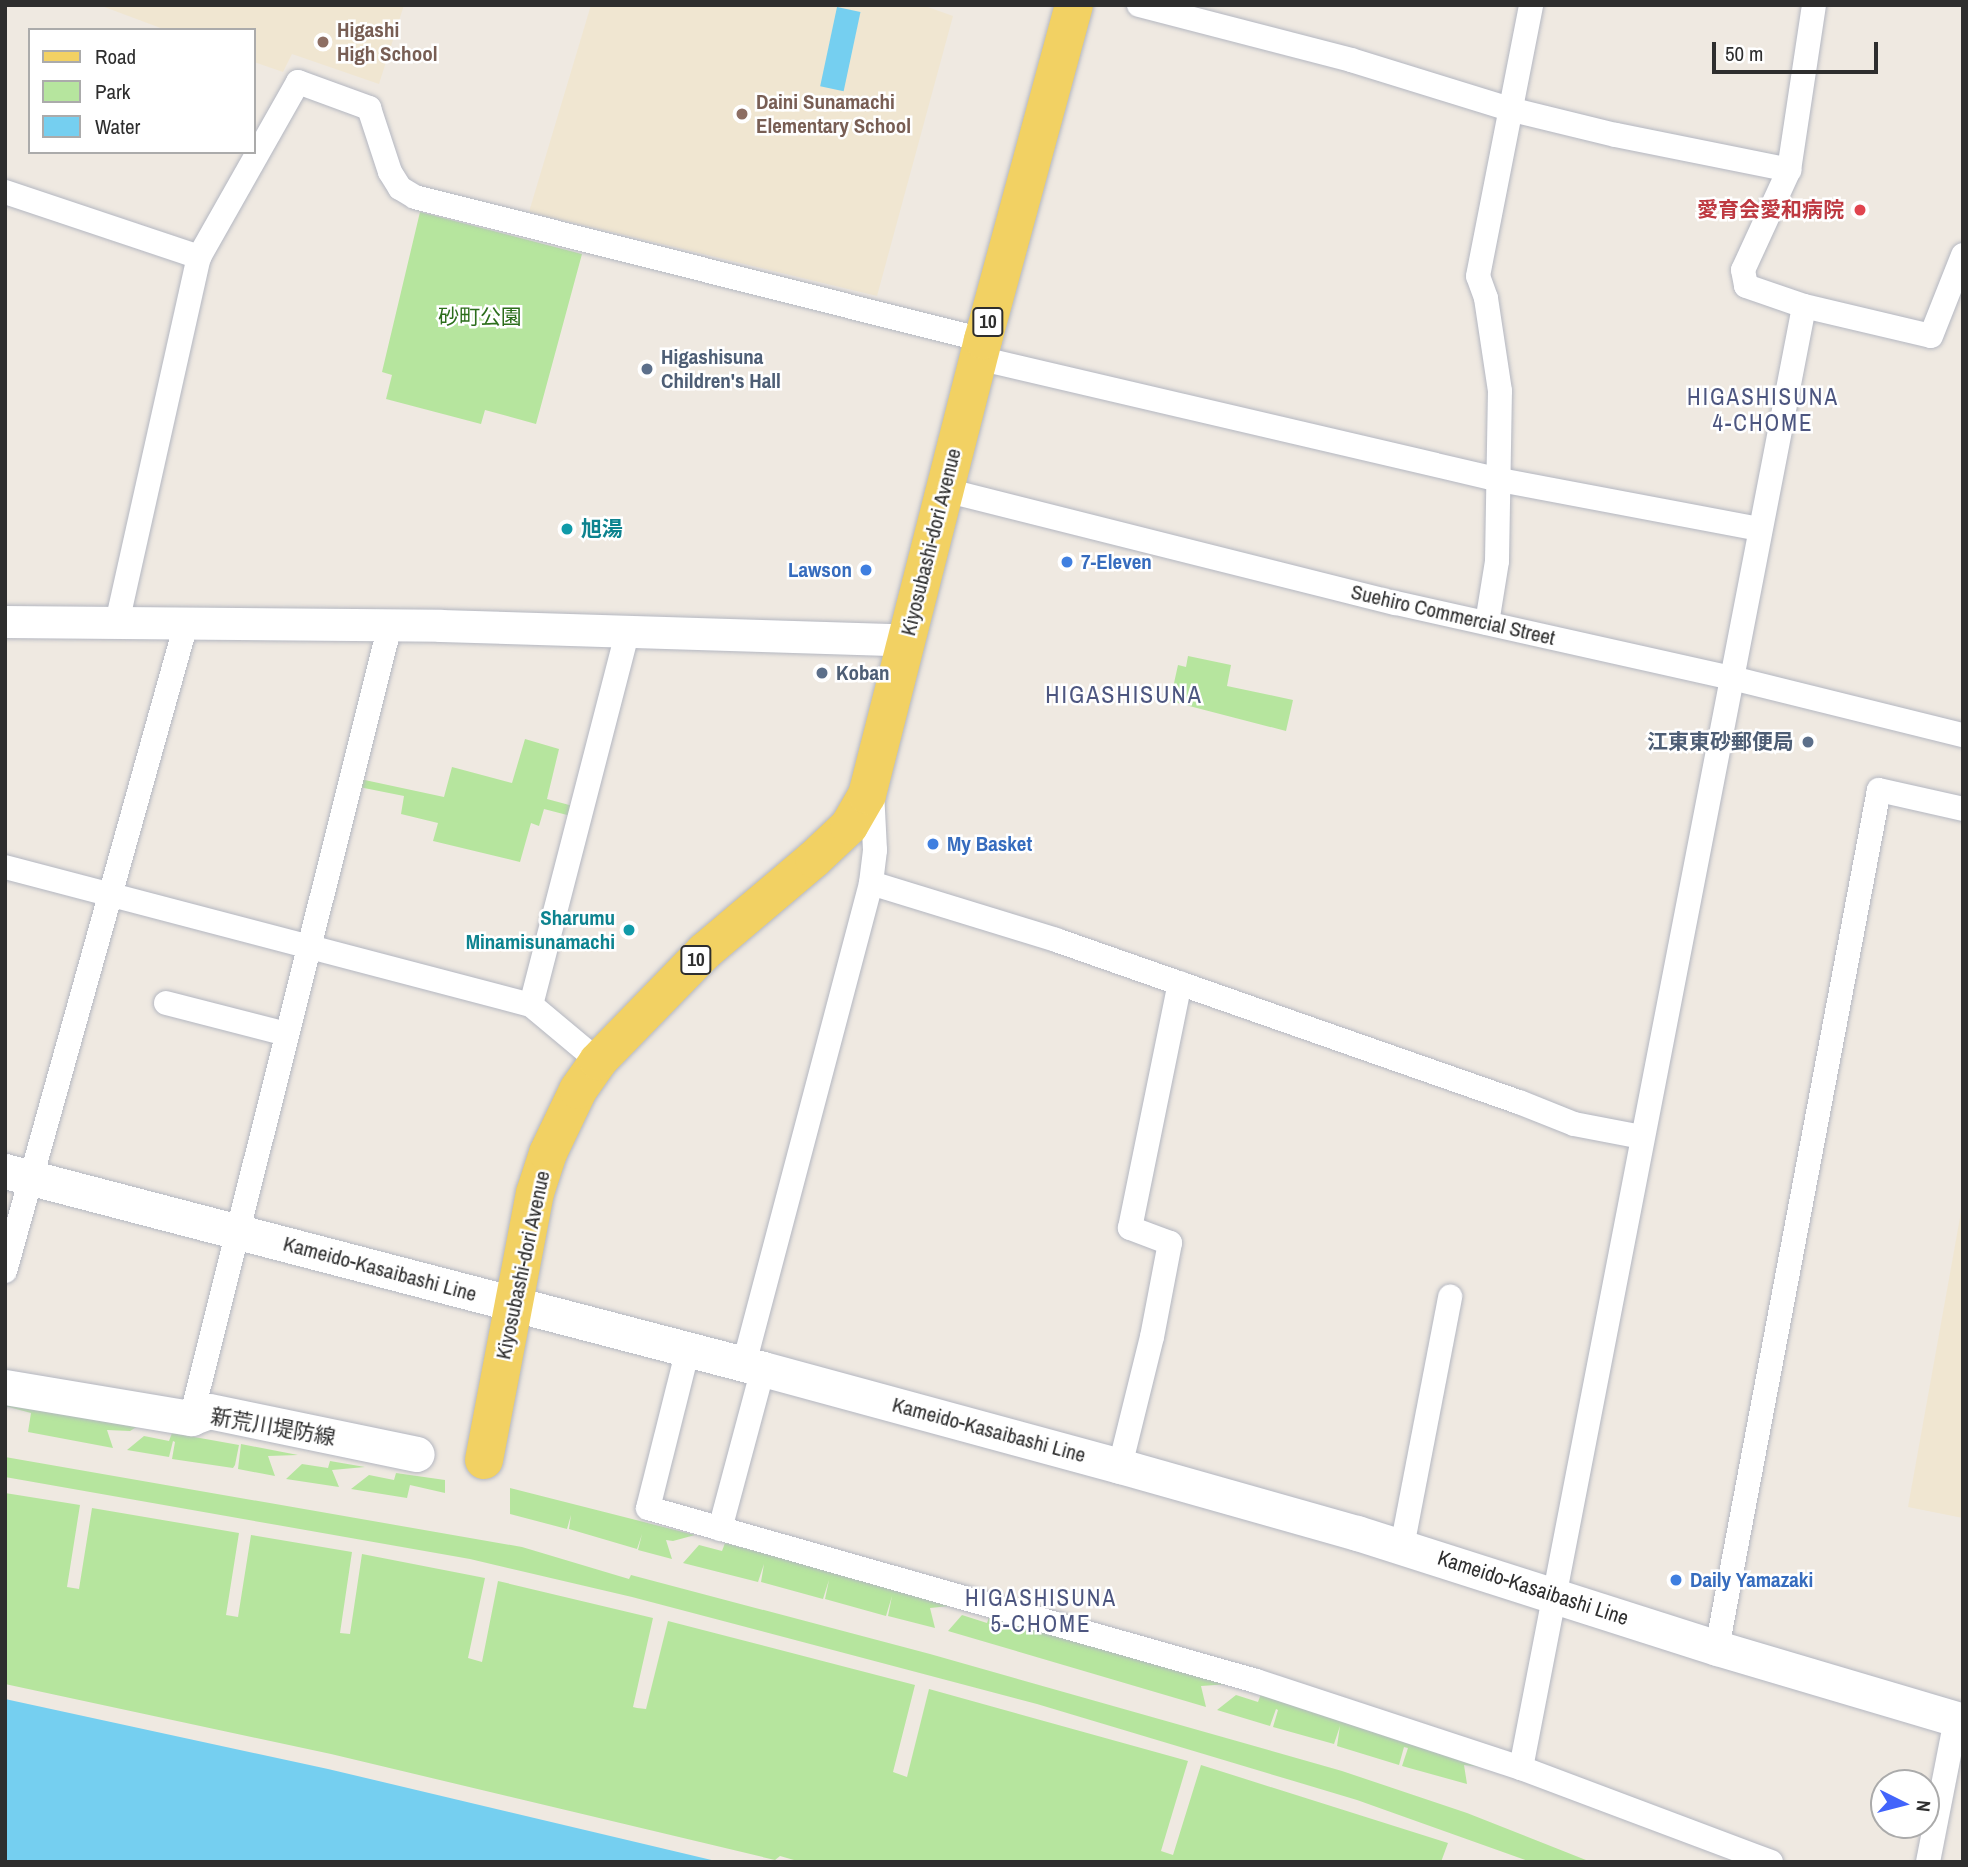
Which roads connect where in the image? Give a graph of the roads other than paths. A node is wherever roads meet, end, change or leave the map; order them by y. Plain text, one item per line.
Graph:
1 (1074, 5) edge
2 (1139, 5) edge
3 (1531, 5) edge
4 (1813, 5) edge
5 (1509, 109) junction
6 (1788, 170) junction
7 (5, 192) edge
8 (1963, 255) edge
9 (199, 257) junction
10 (1804, 306) junction
11 (981, 349) junction
12 (1500, 480) junction
13 (944, 490) junction
14 (1759, 529) junction
15 (5, 622) edge
16 (117, 622) junction
17 (1487, 623) junction
18 (186, 624) junction
19 (390, 625) junction
20 (628, 630) junction
21 (906, 640) junction
22 (1732, 678) junction
23 (1963, 735) edge
24 (872, 779) junction
25 (1963, 809) edge
26 (5, 867) edge
27 (871, 883) junction
28 (112, 895) junction
29 (308, 947) junction
30 (1180, 983) junction
31 (166, 1003) dead end
32 (531, 1005) junction
33 (287, 1034) junction
34 (598, 1061) junction
35 (1642, 1138) junction
36 (18, 1174) edge
37 (237, 1232) junction
38 (5, 1271) edge
39 (1450, 1297) dead end
40 (513, 1303) junction
41 (688, 1349) junction
42 (754, 1366) junction
43 (5, 1387) edge
44 (191, 1418) junction
45 (417, 1454) dead end
46 (484, 1460) dead end
47 (1120, 1466) junction
48 (720, 1529) junction
49 (1402, 1547) junction
50 (1556, 1594) junction
51 (1717, 1648) junction
52 (1959, 1720) edge
53 (1521, 1768) junction
54 (1771, 1862) edge
55 (1928, 1862) edge

1 - 11 main road, Kiyosubashi-dori Avenue / 10
2 - 5 street
3 - 5 street
4 - 6 street
5 - 6 street
5 - 12 street
6 - 10 street
7 - 9 street
8 - 10 street
9 - 11 street
9 - 16 street
10 - 14 street
11 - 12 street
11 - 13 main road, Kiyosubashi-dori Avenue / 10
12 - 14 street
12 - 17 street
13 - 17 street, Suehiro Commercial Street
13 - 21 main road, Kiyosubashi-dori Avenue / 10
14 - 22 street
15 - 16 street
16 - 18 street
17 - 22 street, Suehiro Commercial Street
18 - 19 street
18 - 28 street
19 - 20 street
19 - 29 street
20 - 21 street
20 - 32 street
21 - 24 main road, Kiyosubashi-dori Avenue / 10
22 - 23 street, Suehiro Commercial Street
22 - 35 street
24 - 27 street
24 - 34 main road, Kiyosubashi-dori Avenue / 10
25 - 51 street
26 - 28 street
27 - 30 street
27 - 42 street
28 - 29 street
28 - 36 street
29 - 32 street
29 - 33 street
30 - 35 street
30 - 47 street
31 - 33 street
32 - 34 street
33 - 37 street
34 - 40 main road, Kiyosubashi-dori Avenue / 10
35 - 50 street
36 - 37 main road, Kameido-Kasaibashi Line
36 - 38 street
37 - 40 main road, Kameido-Kasaibashi Line
37 - 44 street
39 - 49 street
40 - 41 main road, Kameido-Kasaibashi Line
40 - 46 main road, Kiyosubashi-dori Avenue / 10
41 - 42 main road, Kameido-Kasaibashi Line
41 - 48 street
42 - 47 main road, Kameido-Kasaibashi Line
42 - 48 street
43 - 44 main road, 新荒川堤防線
44 - 45 main road, 新荒川堤防線
47 - 49 main road, Kameido-Kasaibashi Line
48 - 53 street
49 - 50 main road, Kameido-Kasaibashi Line
50 - 51 main road, Kameido-Kasaibashi Line
50 - 53 street
51 - 52 main road, Kameido-Kasaibashi Line
52 - 55 street
53 - 54 street

